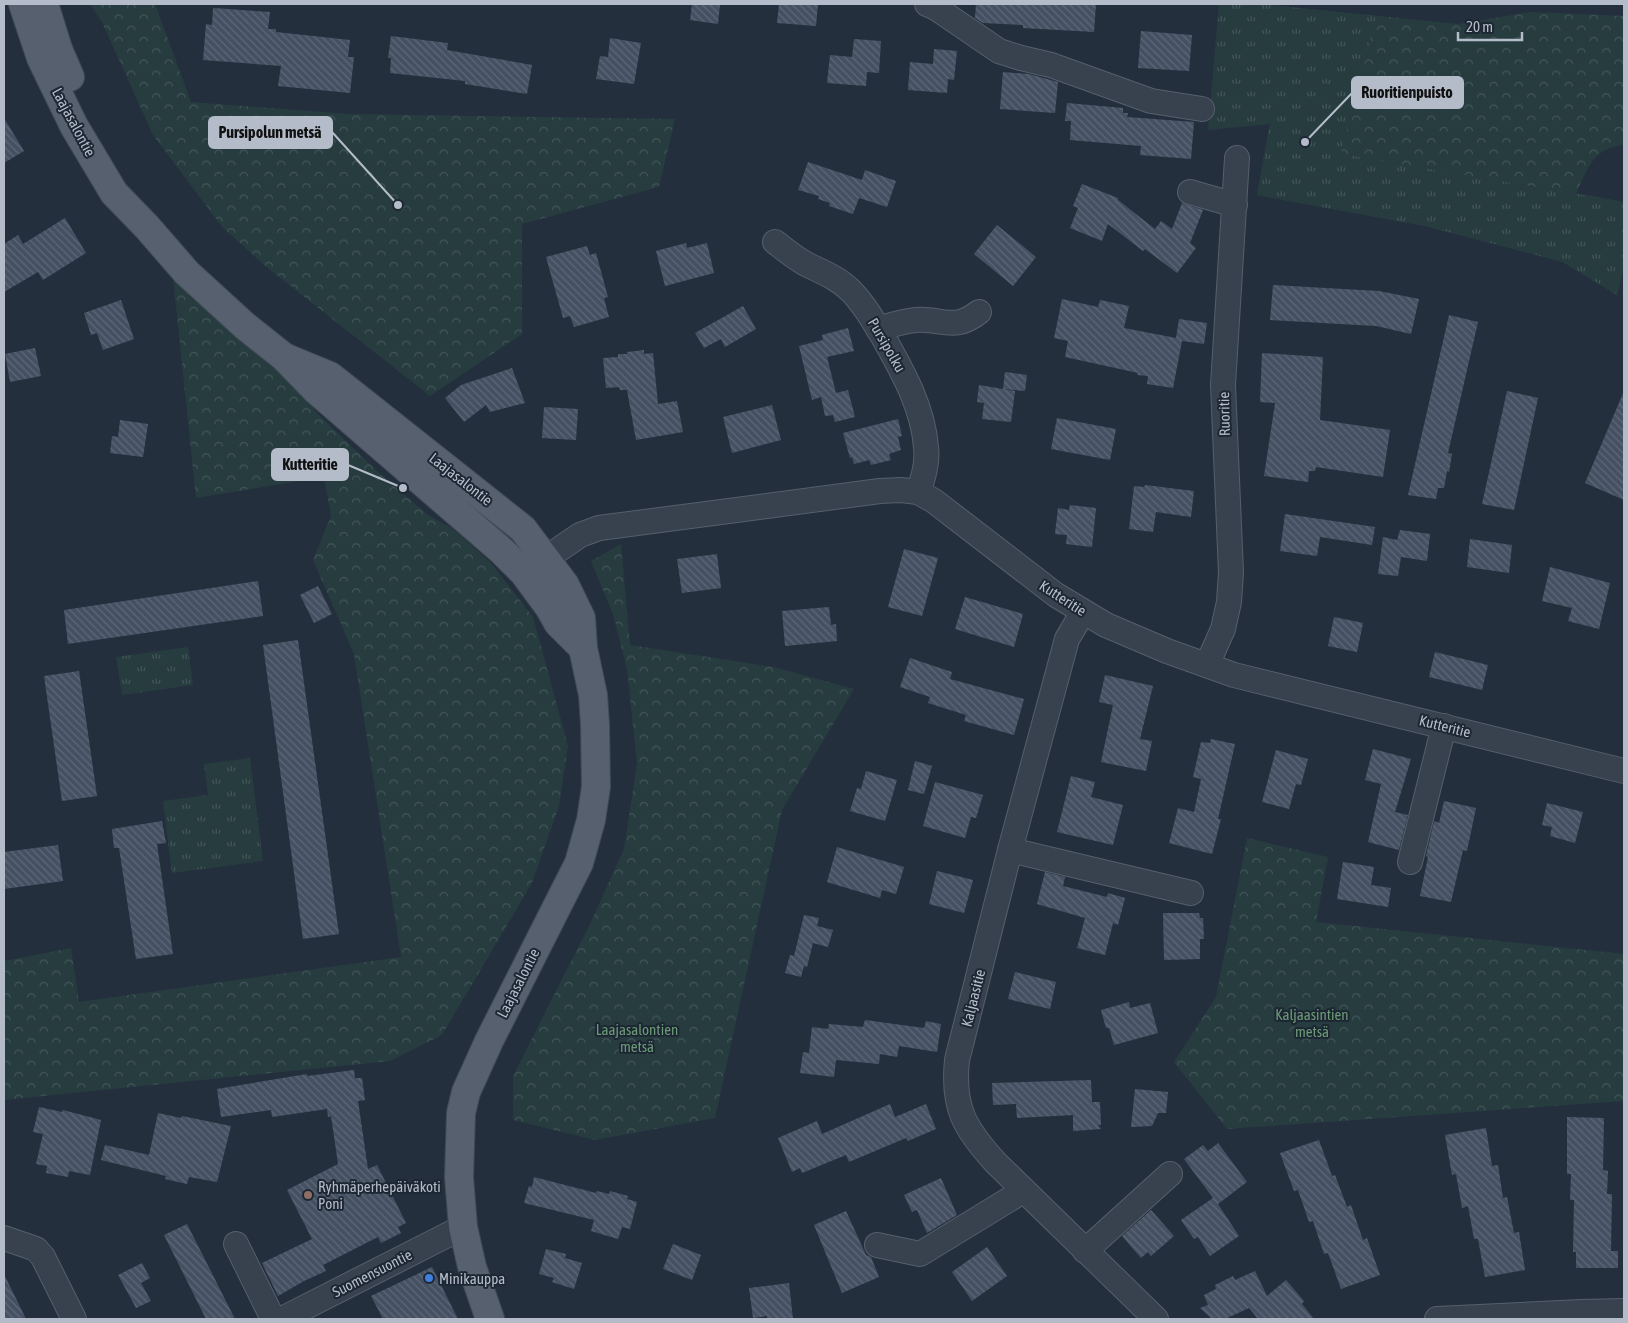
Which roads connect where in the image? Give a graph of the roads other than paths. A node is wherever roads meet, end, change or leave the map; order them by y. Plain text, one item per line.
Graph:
1 (23, 4) edge
2 (44, 4) edge
3 (927, 4) edge
4 (1202, 108) dead end
5 (1237, 158) dead end
6 (1190, 192) dead end
7 (1235, 205) junction
8 (147, 227) junction
9 (776, 242) dead end
10 (979, 312) dead end
11 (878, 329) junction
12 (284, 357) junction
13 (918, 492) junction
14 (546, 558) junction
15 (524, 573) junction
16 (1083, 612) junction
17 (583, 648) junction
18 (1207, 665) junction
19 (1444, 726) junction
20 (1624, 771) edge
21 (1010, 850) junction
22 (1410, 862) dead end
23 (1192, 893) dead end
24 (1170, 1174) dead end
25 (1024, 1191) junction
26 (463, 1227) junction
27 (4, 1238) edge
28 (236, 1244) dead end
29 (877, 1245) dead end
30 (1085, 1251) junction
31 (325, 1310) edge
32 (1624, 1311) edge
33 (74, 1319) edge
34 (273, 1319) edge
35 (282, 1319) edge
36 (490, 1319) edge
37 (1156, 1319) edge
38 (1437, 1319) edge

1 - 8 main road, Laajasalontie
2 - 8 main road, Laajasalontie
3 - 4 street
5 - 7 street, Ruoritie
6 - 7 street
7 - 18 street, Ruoritie
8 - 12 main road, Laajasalontie
9 - 11 street, Pursipolku
10 - 11 street
11 - 13 street, Pursipolku
12 - 14 main road, Laajasalontie
12 - 15 main road, Laajasalontie
13 - 14 street, Kutteritie
13 - 16 street, Kutteritie
14 - 15 street, Kutteritie
14 - 17 main road, Laajasalontie
15 - 17 main road, Laajasalontie
16 - 18 street, Kutteritie
16 - 21 street, Kaljaasitie
17 - 26 main road, Laajasalontie
18 - 19 street, Kutteritie
19 - 20 street, Kutteritie
19 - 22 street
21 - 23 street
21 - 25 street, Kaljaasitie
24 - 30 street
25 - 29 street
25 - 30 street, Kaljaasitie
26 - 31 street, Suomensuontie
26 - 36 main road, Laajasalontie
27 - 33 street
28 - 34 street
30 - 37 street, Kaljaasitie
31 - 35 street, Suomensuontie
32 - 38 street

